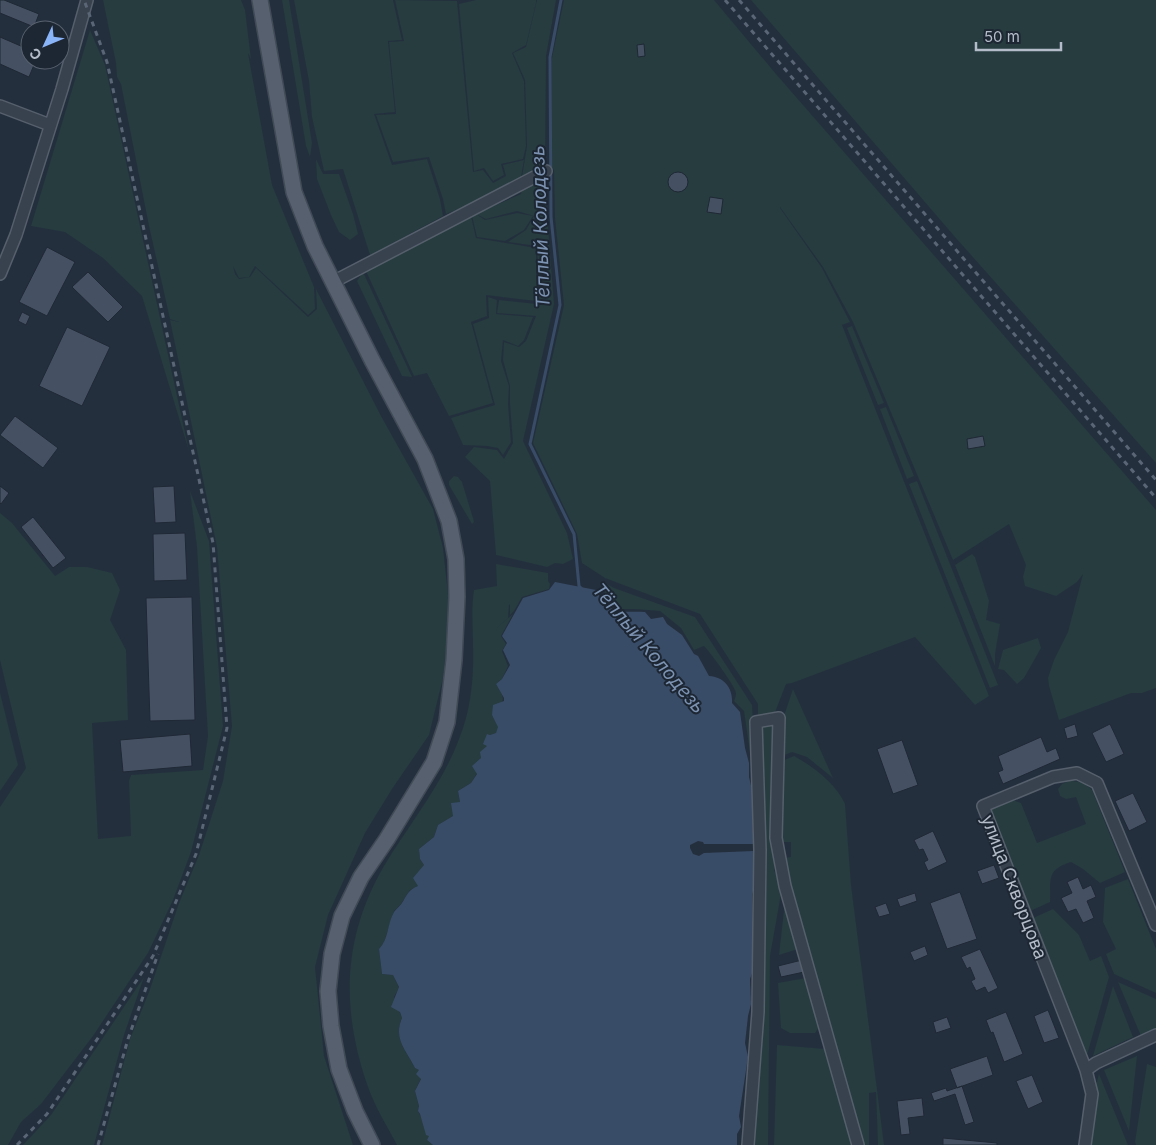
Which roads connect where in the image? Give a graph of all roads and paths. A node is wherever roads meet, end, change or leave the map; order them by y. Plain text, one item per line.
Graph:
1 (87, 0) edge
2 (260, 0) edge
3 (0, 106) edge
4 (50, 125) junction
5 (546, 171) dead end
6 (0, 274) edge
7 (333, 282) junction
8 (1156, 926) edge
9 (1156, 1035) edge
10 (1086, 1070) junction
11 (372, 1145) edge
12 (748, 1145) edge
13 (858, 1145) edge
14 (1085, 1145) edge

1 - 4 street
2 - 7 main road
3 - 4 street
4 - 6 street
5 - 7 street
7 - 11 main road
8 - 10 street, улица Скворцова
9 - 10 street
10 - 14 street, улица Скворцова
12 - 13 street

